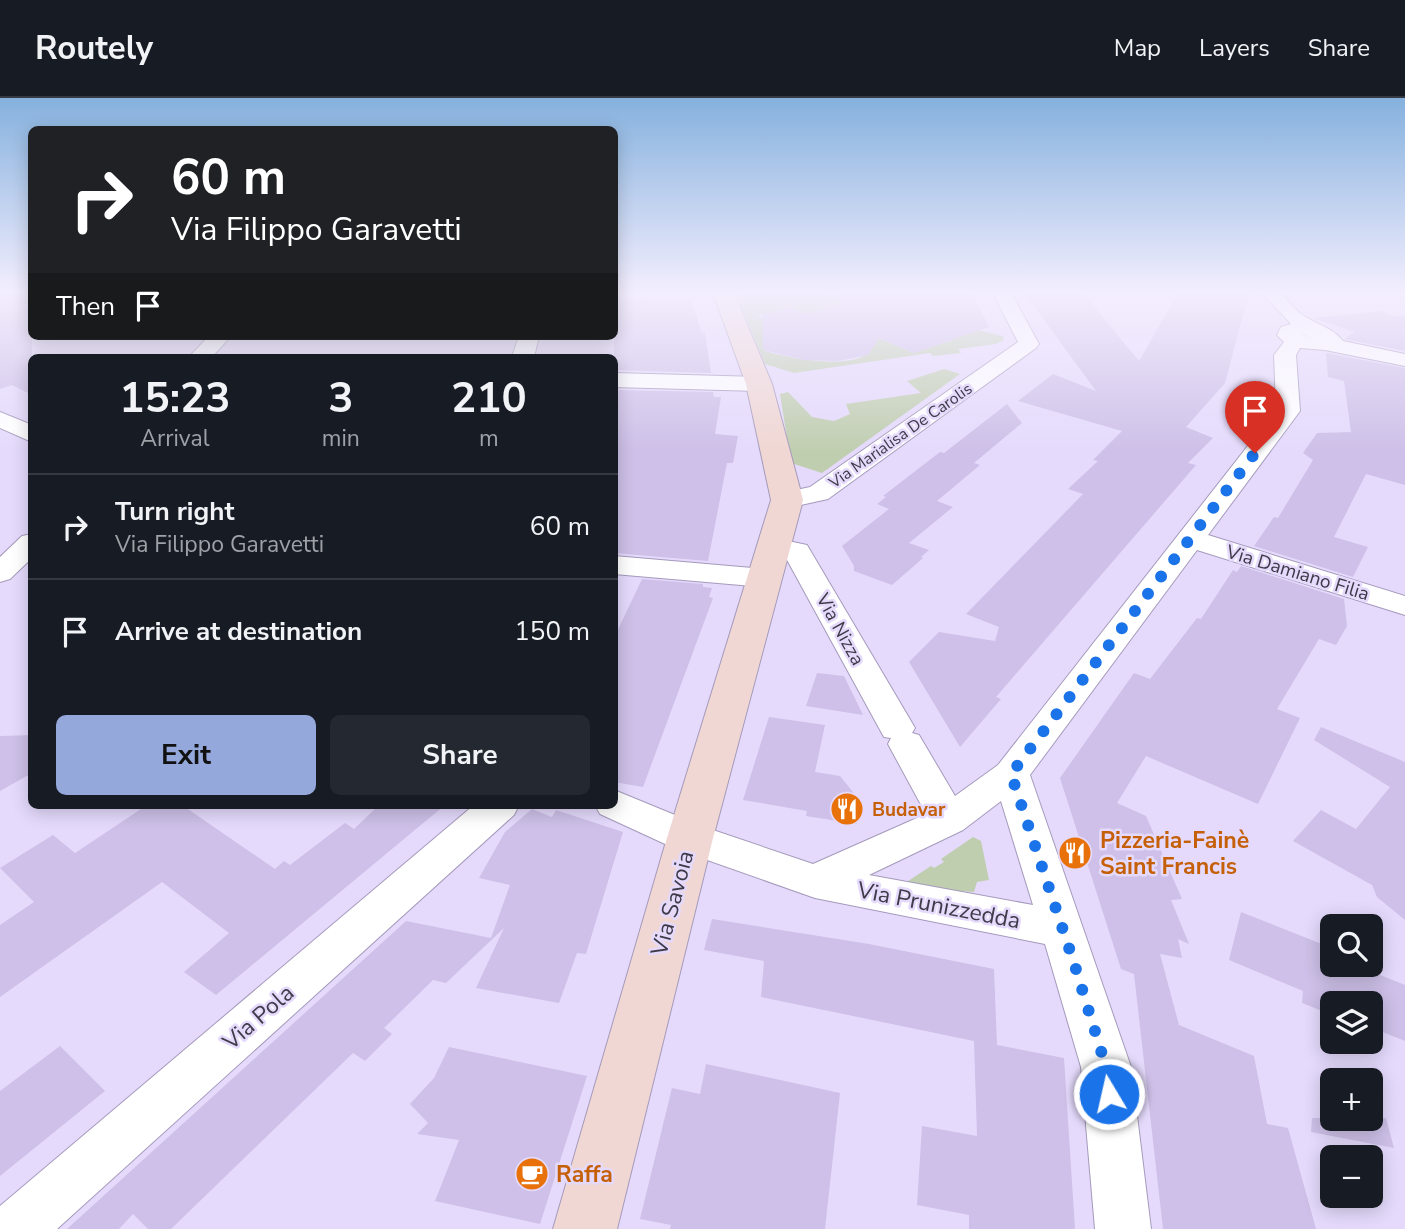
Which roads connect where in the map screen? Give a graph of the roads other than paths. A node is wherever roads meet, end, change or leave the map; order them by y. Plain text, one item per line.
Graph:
1 (745, 346) edge
2 (1026, 346) edge
3 (1296, 346) edge
4 (1339, 346) edge
5 (1405, 360) edge
6 (618, 380) edge
7 (760, 383) junction
8 (0, 419) edge
9 (28, 433) edge
10 (787, 500) junction
11 (1191, 539) junction
12 (28, 546) edge
13 (769, 563) junction
14 (618, 565) edge
15 (0, 573) edge
16 (1405, 606) edge
17 (1011, 774) junction
18 (618, 806) edge
19 (495, 809) edge
20 (949, 820) junction
21 (690, 838) junction
22 (815, 881) junction
23 (1063, 929) junction
24 (16, 1229) edge
25 (584, 1229) edge
26 (1123, 1229) edge

1 - 7 street
2 - 10 street, Via Marialisa De Carolis
3 - 11 street, Via Prunizzedda
4 - 5 street
6 - 7 street
7 - 10 street
8 - 9 street
10 - 13 street, Via Savoia
11 - 16 street, Via Damiano Filia
11 - 17 street, Via Prunizzedda
12 - 15 street
13 - 14 street
13 - 20 street, Via Nizza
13 - 21 street, Via Savoia
17 - 20 street, Via Prunizzedda
17 - 23 street
18 - 21 street, Via Prunizzedda
19 - 24 street, Via Pola
20 - 22 street, Via Prunizzedda
21 - 22 street, Via Prunizzedda
21 - 25 street, Via Savoia
22 - 23 street, Via Prunizzedda
23 - 26 street

